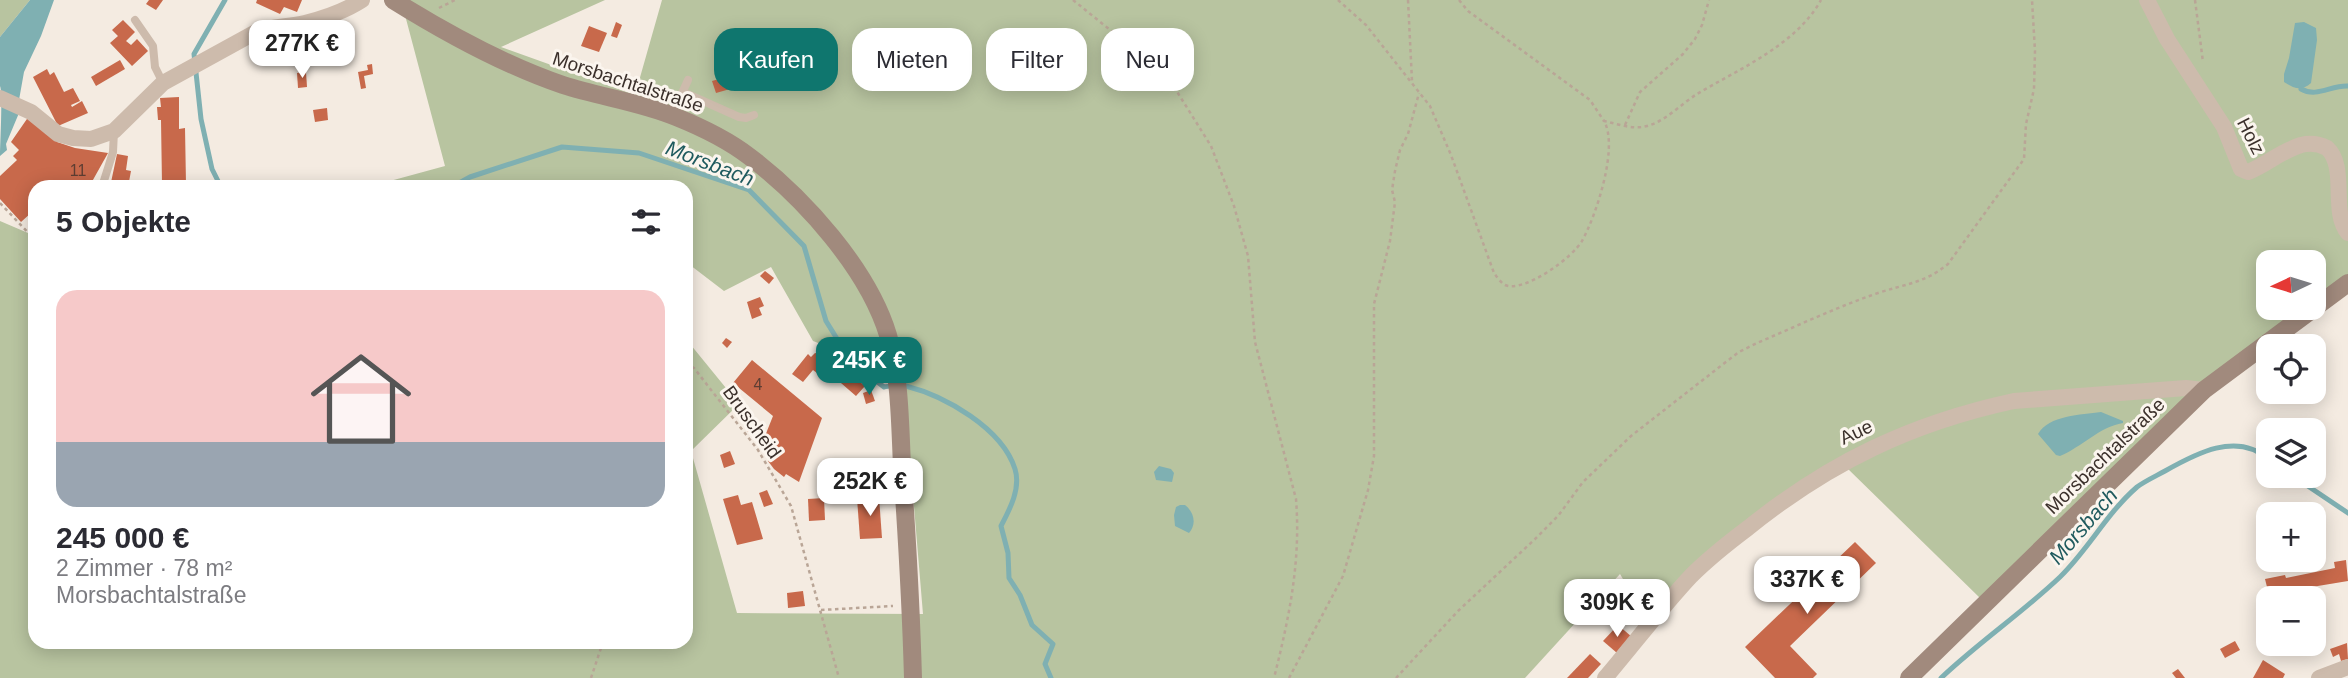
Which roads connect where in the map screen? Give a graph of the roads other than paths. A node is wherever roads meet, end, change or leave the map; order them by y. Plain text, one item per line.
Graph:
1 (362, 0) edge
2 (393, 0) edge
3 (2147, 0) edge
4 (135, 20) dead end
5 (688, 80) dead end
6 (163, 83) junction
7 (683, 92) junction
8 (7, 101) edge
9 (672, 115) junction
10 (754, 115) dead end
11 (114, 131) junction
12 (104, 180) edge
13 (2348, 233) edge
14 (2348, 284) edge
15 (2204, 390) junction
16 (2348, 667) edge
17 (913, 678) edge
18 (1605, 678) edge
19 (1909, 678) edge
20 (2319, 678) edge

1 - 6 street
2 - 9 main road, Morsbachtalstraße
3 - 13 street, Holz
4 - 6 lane
5 - 7 lane
6 - 11 street
7 - 9 lane
7 - 10 lane
8 - 11 street
9 - 17 main road, Morsbachtalstraße
11 - 12 lane
14 - 15 main road, Morsbachtalstraße
15 - 18 street, Aue
15 - 19 main road, Morsbachtalstraße
16 - 20 street

